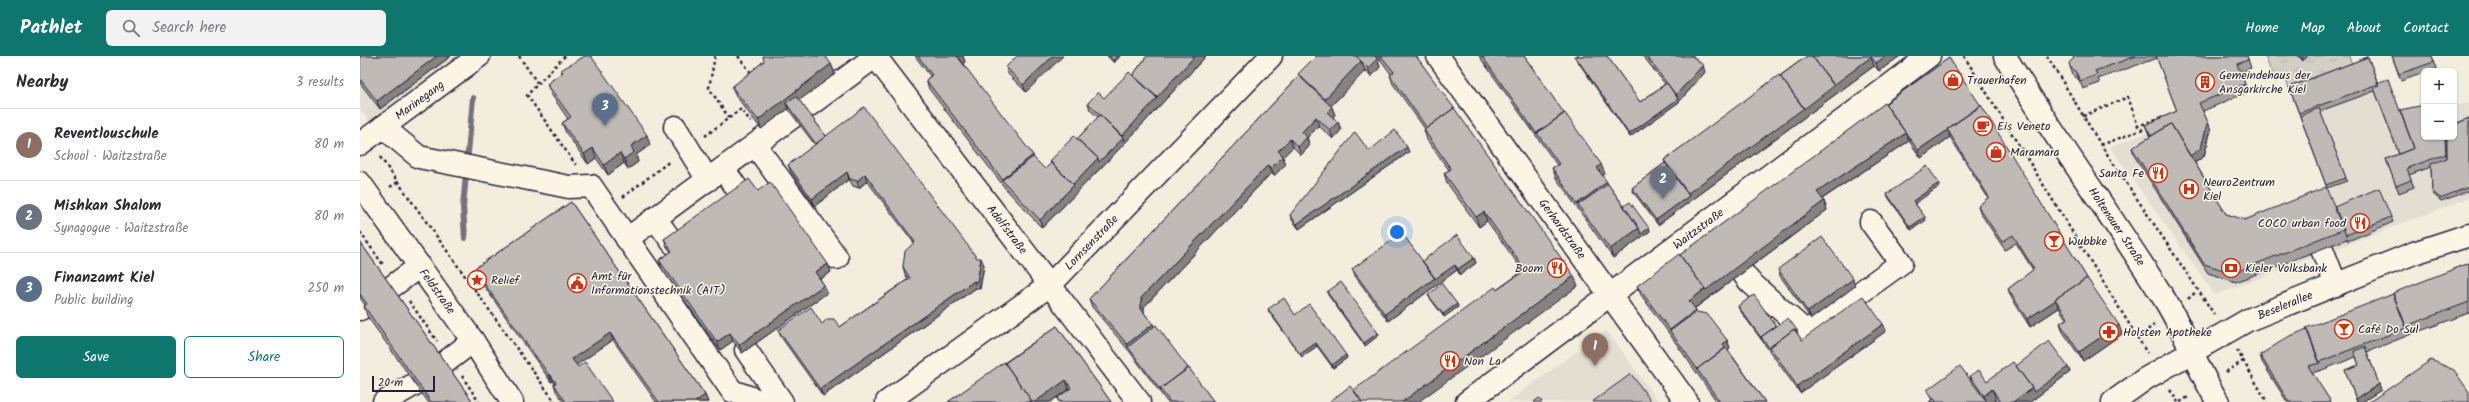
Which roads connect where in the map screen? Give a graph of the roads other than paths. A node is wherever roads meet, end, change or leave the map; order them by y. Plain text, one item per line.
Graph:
1 (479, 56) edge
2 (876, 56) edge
3 (1271, 56) edge
4 (1438, 56) edge
5 (1929, 56) edge
6 (2005, 56) edge
7 (675, 127) dead end
8 (370, 137) edge
9 (755, 145) junction
10 (715, 174) junction
11 (360, 183) edge
12 (741, 194) edge
13 (656, 218) junction
14 (1871, 222) dead end
15 (2469, 234) edge
16 (627, 239) junction
17 (672, 243) edge
18 (2322, 249) edge
19 (837, 258) dead end
20 (420, 266) junction
21 (1743, 273) edge
22 (1050, 285) junction
23 (2336, 285) junction
24 (393, 286) edge
25 (1609, 295) junction
26 (473, 341) junction
27 (746, 350) edge
28 (2191, 352) junction
29 (446, 361) edge
30 (415, 384) edge
31 (384, 402) edge
32 (512, 402) edge
33 (763, 402) edge
34 (782, 402) edge
35 (887, 402) edge
36 (1139, 402) edge
37 (1467, 402) edge
38 (1687, 402) edge
39 (2113, 402) edge
40 (2218, 402) edge

1 - 8 street, Marinegang
2 - 9 street
2 - 22 street, Adolfstraße
3 - 22 street, Lornsenstraße
4 - 25 street, Gerhardstraße
5 - 25 street, Waitzstraße
6 - 28 street, Holtenauer Straße
7 - 10 street
8 - 16 street
9 - 10 street
9 - 19 street
10 - 12 street
10 - 13 street
11 - 20 street, Feldstraße
13 - 16 street
13 - 17 street
14 - 21 street
15 - 23 street, Beselerallee
16 - 33 street
18 - 23 street
20 - 24 street
20 - 26 street, Feldstraße
22 - 35 street, Lornsenstraße
22 - 36 street, Adolfstraße
23 - 28 street, Beselerallee
25 - 37 street, Waitzstraße
25 - 38 street, Gerhardstraße
26 - 29 street
26 - 32 street, Feldstraße
27 - 34 street
28 - 39 street, Beselerallee
28 - 40 street, Holtenauer Straße
30 - 31 street

